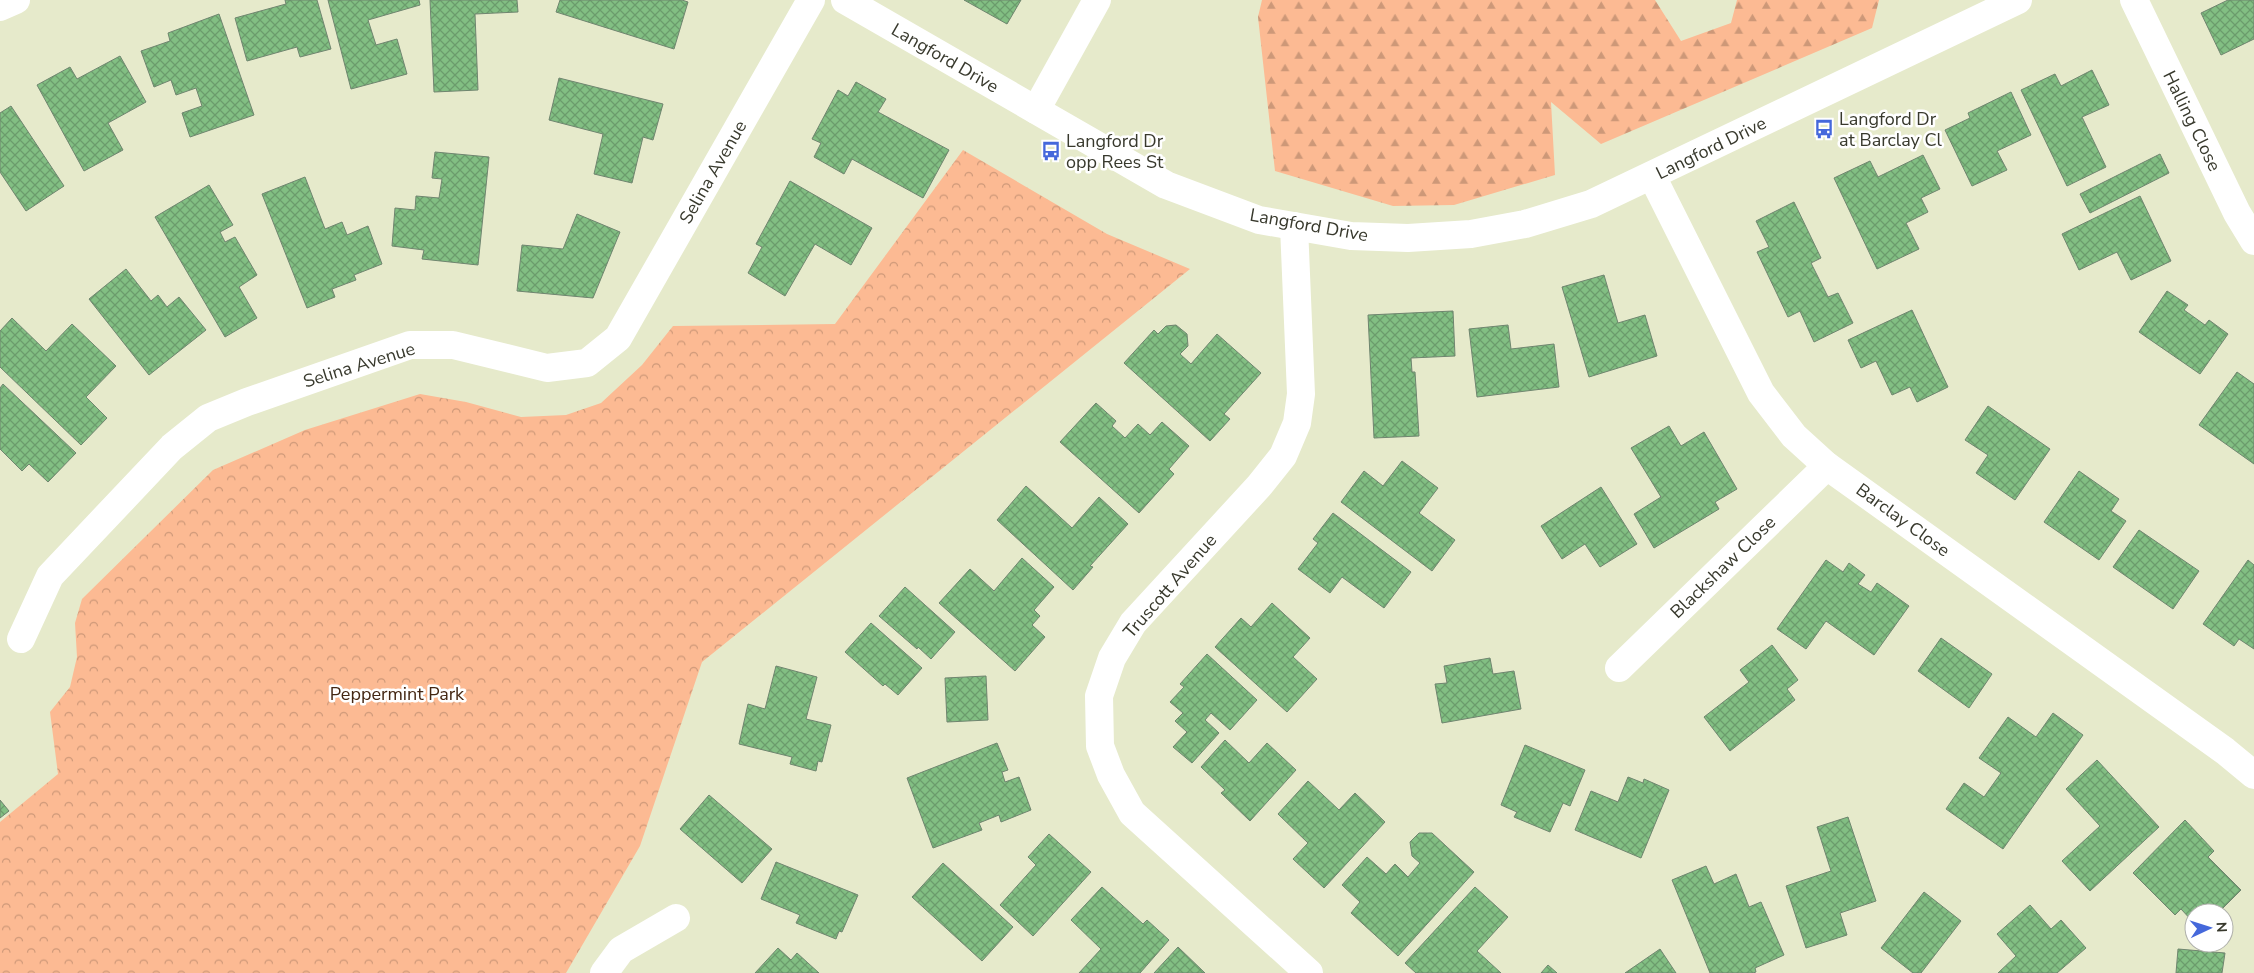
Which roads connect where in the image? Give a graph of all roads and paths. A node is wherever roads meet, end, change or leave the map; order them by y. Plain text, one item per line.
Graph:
1 (16, 0) edge
2 (811, 0) edge
3 (845, 0) edge
4 (1097, 0) edge
5 (2018, 0) edge
6 (2134, 0) edge
7 (0, 7) edge
8 (1036, 110) junction
9 (1652, 176) junction
10 (1294, 226) junction
11 (2254, 241) edge
12 (1827, 466) junction
13 (21, 639) dead end
14 (1619, 668) dead end
15 (2254, 775) edge
16 (676, 918) dead end
17 (604, 973) edge
18 (1309, 973) edge

1 - 7 street
2 - 13 street, Selina Avenue
3 - 8 street, Langford Drive
4 - 8 street
5 - 9 street, Langford Drive
6 - 11 street, Halling Close
8 - 10 street, Langford Drive
9 - 10 street, Langford Drive
9 - 12 street, Barclay Close
10 - 18 street, Truscott Avenue
12 - 14 street, Blackshaw Close
12 - 15 street, Barclay Close
16 - 17 street

